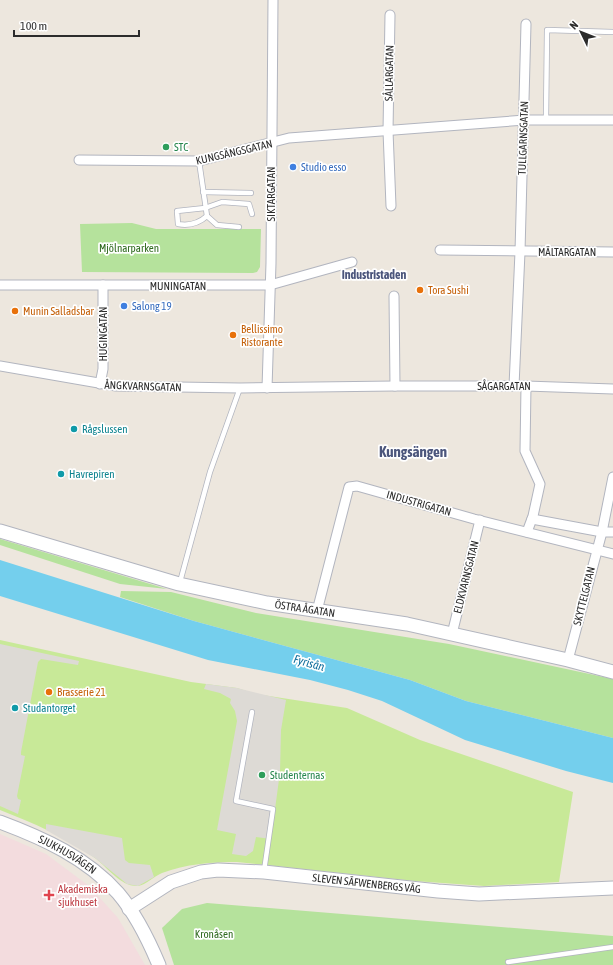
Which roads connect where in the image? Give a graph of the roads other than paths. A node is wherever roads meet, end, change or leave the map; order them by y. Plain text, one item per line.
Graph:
1 (274, 0) edge
2 (390, 15) dead end
3 (526, 24) dead end
4 (613, 32) edge
5 (546, 119) junction
6 (525, 120) junction
7 (613, 120) edge
8 (388, 131) junction
9 (272, 143) junction
10 (79, 160) dead end
11 (199, 161) junction
12 (203, 192) junction
13 (251, 193) dead end
14 (391, 206) dead end
15 (206, 208) junction
16 (252, 214) dead end
17 (207, 216) junction
18 (239, 227) dead end
19 (440, 250) dead end
20 (520, 252) junction
21 (613, 252) edge
22 (352, 262) dead end
23 (0, 284) edge
24 (103, 285) junction
25 (270, 285) junction
26 (394, 296) dead end
27 (0, 366) edge
28 (100, 384) junction
29 (395, 386) junction
30 (514, 386) junction
31 (526, 386) junction
32 (240, 388) junction
33 (267, 388) junction
34 (613, 389) edge
35 (613, 477) edge
36 (532, 519) junction
37 (480, 520) junction
38 (0, 531) edge
39 (527, 532) junction
40 (602, 532) junction
41 (613, 532) edge
42 (596, 550) junction
43 (613, 554) edge
44 (179, 584) junction
45 (317, 611) junction
46 (452, 634) junction
47 (568, 660) junction
48 (613, 672) edge
49 (252, 712) dead end
50 (0, 822) edge
51 (264, 872) junction
52 (613, 888) edge
53 (129, 908) junction
54 (613, 947) edge
55 (508, 962) dead end
56 (159, 965) edge

1 - 9 street, SIKTARGATAN
2 - 8 street, SÅLLARGATAN
3 - 6 street, TULLGARNSGATAN
4 - 5 lane
5 - 6 street, KUNGSÄNGSGATAN
5 - 7 street, KUNGSÄNGSGATAN
6 - 8 street, KUNGSÄNGSGATAN
6 - 20 street, TULLGARNSGATAN
8 - 9 street, KUNGSÄNGSGATAN
8 - 14 street
9 - 11 street, KUNGSÄNGSGATAN
9 - 25 street, SIKTARGATAN
10 - 11 street, KUNGSÄNGSGATAN
11 - 12 lane
12 - 13 lane
12 - 15 lane
15 - 16 lane
15 - 17 lane
15 - 17 lane
17 - 18 lane
19 - 20 street
20 - 21 street, MÄLTARGATAN
20 - 30 street, TULLGARNSGATAN
22 - 25 street, MUNINGATAN
23 - 24 street, MUNINGATAN
24 - 25 street, MUNINGATAN
24 - 28 street, HUGINGATAN
25 - 33 street, SIKTARGATAN
26 - 29 street
27 - 28 street, ÅNGKVARNSGATAN
28 - 32 street, ÅNGKVARNSGATAN
29 - 30 street, SÅGARGATAN
29 - 33 street, SÅGARGATAN
30 - 31 street, SÅGARGATAN
31 - 34 street, SÅGARGATAN
31 - 36 street
32 - 33 street, ÅNGKVARNSGATAN
32 - 44 lane
35 - 40 street, SKYTTELGATAN
36 - 39 street
36 - 40 street
37 - 39 street, INDUSTRIGATAN
37 - 45 street, INDUSTRIGATAN
37 - 46 street, ELDKVARNSGATAN
38 - 44 street, ÖSTRA ÅGATAN
39 - 42 street, INDUSTRIGATAN
40 - 41 street
40 - 42 street, SKYTTELGATAN
42 - 43 street, INDUSTRIGATAN
42 - 47 street, SKYTTELGATAN
44 - 45 street, ÖSTRA ÅGATAN
45 - 46 street, ÖSTRA ÅGATAN
46 - 47 street, ÖSTRA ÅGATAN
47 - 48 street, ÖSTRA ÅGATAN
49 - 51 lane
50 - 53 street, SJUKHUSVÄGEN
51 - 52 street, SLEVEN SÄFWENBERGS VÄG
51 - 53 street, SLEVEN SÄFWENBERGS VÄG
53 - 56 street, SJUKHUSVÄGEN
54 - 55 lane

